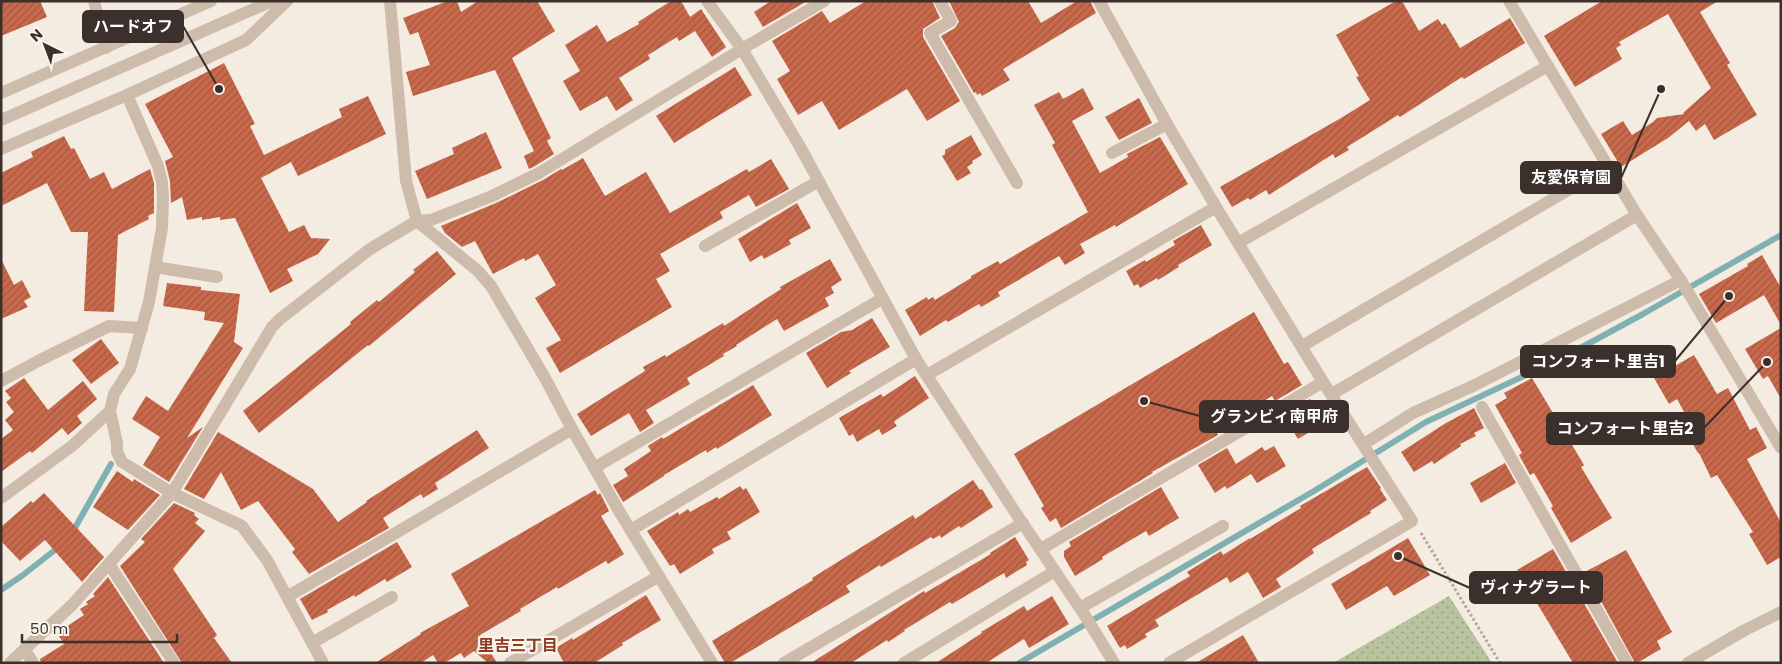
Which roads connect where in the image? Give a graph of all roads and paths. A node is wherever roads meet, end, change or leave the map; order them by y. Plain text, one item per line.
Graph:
1 (94, 1) edge
2 (211, 1) edge
3 (272, 1) edge
4 (287, 1) edge
5 (390, 1) edge
6 (707, 1) edge
7 (824, 1) edge
8 (940, 1) edge
9 (1099, 1) edge
10 (1509, 1) edge
11 (106, 48) junction
12 (742, 49) junction
13 (1548, 66) junction
14 (1, 93) edge
15 (127, 95) junction
16 (1, 120) edge
17 (1167, 124) junction
18 (1, 149) edge
19 (1112, 153) dead end
20 (1609, 166) junction
21 (819, 181) junction
22 (1016, 183) dead end
23 (1216, 207) junction
24 (1637, 214) junction
25 (417, 221) junction
26 (1238, 243) junction
27 (705, 246) dead end
28 (155, 267) junction
29 (217, 277) dead end
30 (1682, 281) junction
31 (883, 298) junction
32 (142, 328) junction
33 (1302, 346) junction
34 (916, 359) junction
35 (927, 375) junction
36 (1, 381) edge
37 (1323, 382) junction
38 (1332, 394) junction
39 (1482, 407) dead end
40 (110, 411) junction
41 (572, 429) junction
42 (1365, 447) junction
43 (1781, 448) edge
44 (594, 468) junction
45 (172, 493) junction
46 (1, 498) edge
47 (1412, 521) junction
48 (1023, 523) junction
49 (1222, 526) dead end
50 (631, 530) junction
51 (1041, 549) junction
52 (109, 564) junction
53 (1055, 570) junction
54 (659, 576) junction
55 (392, 596) dead end
56 (287, 597) junction
57 (1082, 611) junction
58 (1781, 612) edge
59 (312, 643) junction
60 (24, 650) junction
61 (10, 663) edge
62 (34, 663) edge
63 (174, 663) edge
64 (323, 663) edge
65 (510, 663) edge
66 (712, 663) edge
67 (784, 663) edge
68 (904, 663) edge
69 (1114, 663) edge
70 (1169, 663) edge
71 (1500, 663) edge
72 (1627, 663) edge
73 (1688, 663) edge

1 - 11 street
2 - 11 street
3 - 16 street
4 - 15 street
5 - 25 street
6 - 12 street
7 - 12 street
8 - 22 street
9 - 17 street
10 - 13 street
11 - 14 street
12 - 21 street
12 - 25 street
13 - 20 street
13 - 26 street
15 - 18 street
15 - 28 street
17 - 19 street
17 - 23 street
20 - 24 street
20 - 33 street
21 - 27 street
21 - 31 street
23 - 26 street
23 - 35 street
24 - 30 street
24 - 38 street
25 - 41 street
25 - 45 street
26 - 33 street
28 - 29 street
28 - 32 street
30 - 42 street
30 - 43 street
31 - 34 street
31 - 44 street
32 - 36 street
32 - 40 street
33 - 37 street
34 - 35 street
34 - 50 street
35 - 48 street
37 - 38 street
37 - 51 street
38 - 42 street
39 - 72 street
40 - 45 street
40 - 46 street
41 - 44 street
41 - 56 street
42 - 47 street
44 - 50 street
45 - 52 street
45 - 56 street
47 - 70 street
47 - 71 path
48 - 51 street
48 - 67 street
49 - 57 street
50 - 54 street
51 - 53 street
52 - 60 street
52 - 63 street
53 - 57 street
53 - 68 street
54 - 65 street
54 - 66 street
55 - 59 street
56 - 59 street
57 - 69 street
58 - 73 street
59 - 64 street
60 - 61 street
60 - 62 street

